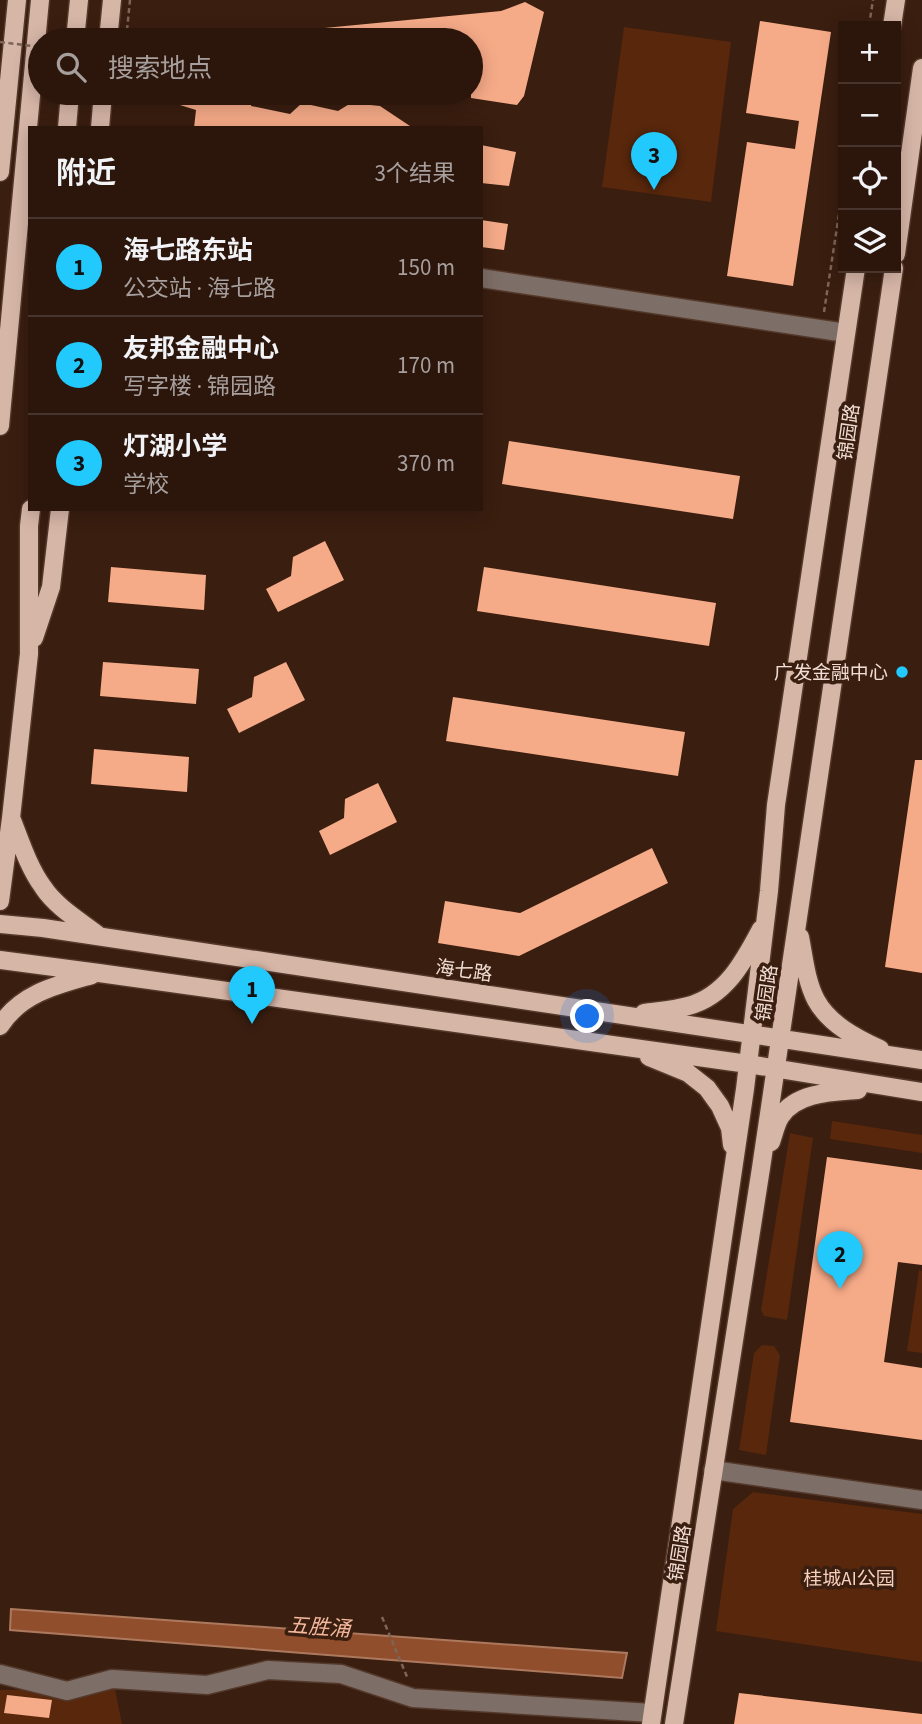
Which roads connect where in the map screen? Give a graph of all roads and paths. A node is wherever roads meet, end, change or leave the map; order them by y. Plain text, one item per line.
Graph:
1 (40, 0) edge
2 (79, 0) edge
3 (112, 0) edge
4 (130, 0) edge
5 (873, 0) edge
6 (887, 0) edge
7 (896, 0) edge
8 (14, 5) edge
9 (870, 21) edge
10 (891, 21) edge
11 (893, 21) edge
12 (37, 28) edge
13 (76, 28) edge
14 (109, 28) edge
15 (127, 28) edge
16 (0, 42) edge
17 (28, 46) edge
18 (922, 68) edge
19 (30, 105) edge
20 (69, 105) edge
21 (102, 105) edge
22 (28, 126) edge
23 (67, 126) edge
24 (100, 126) edge
25 (28, 127) edge
26 (0, 172) edge
27 (840, 210) edge
28 (901, 218) edge
29 (855, 273) edge
30 (893, 273) edge
31 (483, 278) edge
32 (821, 328) junction
33 (846, 333) junction
34 (7, 349) junction
35 (0, 366) edge
36 (0, 426) edge
37 (31, 511) edge
38 (60, 511) edge
39 (29, 654) junction
40 (11, 818) junction
41 (0, 901) edge
42 (765, 920) junction
43 (0, 924) edge
44 (797, 924) junction
45 (101, 937) junction
46 (0, 960) edge
47 (99, 972) junction
48 (629, 1015) junction
49 (0, 1026) edge
50 (752, 1035) junction
51 (780, 1040) junction
52 (623, 1047) junction
53 (892, 1056) junction
54 (922, 1060) edge
55 (748, 1065) junction
56 (775, 1069) junction
57 (886, 1087) junction
58 (922, 1092) edge
59 (734, 1165) junction
60 (761, 1168) junction
61 (713, 1470) junction
62 (922, 1500) edge
63 (382, 1617) dead end
64 (406, 1673) dead end
65 (0, 1674) edge
66 (652, 1718) edge
67 (674, 1724) edge

1 - 12 main road
2 - 13 main road
3 - 14 main road
4 - 15 path
5 - 9 path
6 - 10 main road
7 - 11 main road
8 - 26 main road
16 - 17 path, bridge
18 - 28 main road
19 - 22 main road
20 - 23 main road
21 - 24 main road
25 - 34 main road
27 - 32 path
29 - 33 main road, 锦园路
30 - 44 main road, 锦园路
31 - 32 street
32 - 33 street
33 - 42 main road, 锦园路
34 - 35 main road
34 - 36 main road
37 - 39 main road
38 - 39 main road
39 - 40 main road
40 - 41 main road
40 - 45 main road
42 - 48 main road
42 - 50 main road, 锦园路
43 - 45 main road, 海七路
44 - 51 main road, 锦园路
44 - 53 main road
45 - 48 main road, 海七路
46 - 47 main road
47 - 49 main road
47 - 52 main road
48 - 50 main road, 海七路
50 - 51 main road, 海七路
50 - 55 main road, 锦园路
51 - 53 main road, 海七路
51 - 56 main road, 锦园路
52 - 55 main road
52 - 59 main road
53 - 54 main road, 海七路
55 - 56 main road
55 - 59 main road, 锦园路
56 - 57 main road
56 - 60 main road, 锦园路
57 - 58 main road
57 - 60 main road
59 - 66 main road, 锦园路
60 - 61 main road, 锦园路
61 - 62 street
61 - 67 main road, 锦园路
63 - 64 path
65 - 66 street

